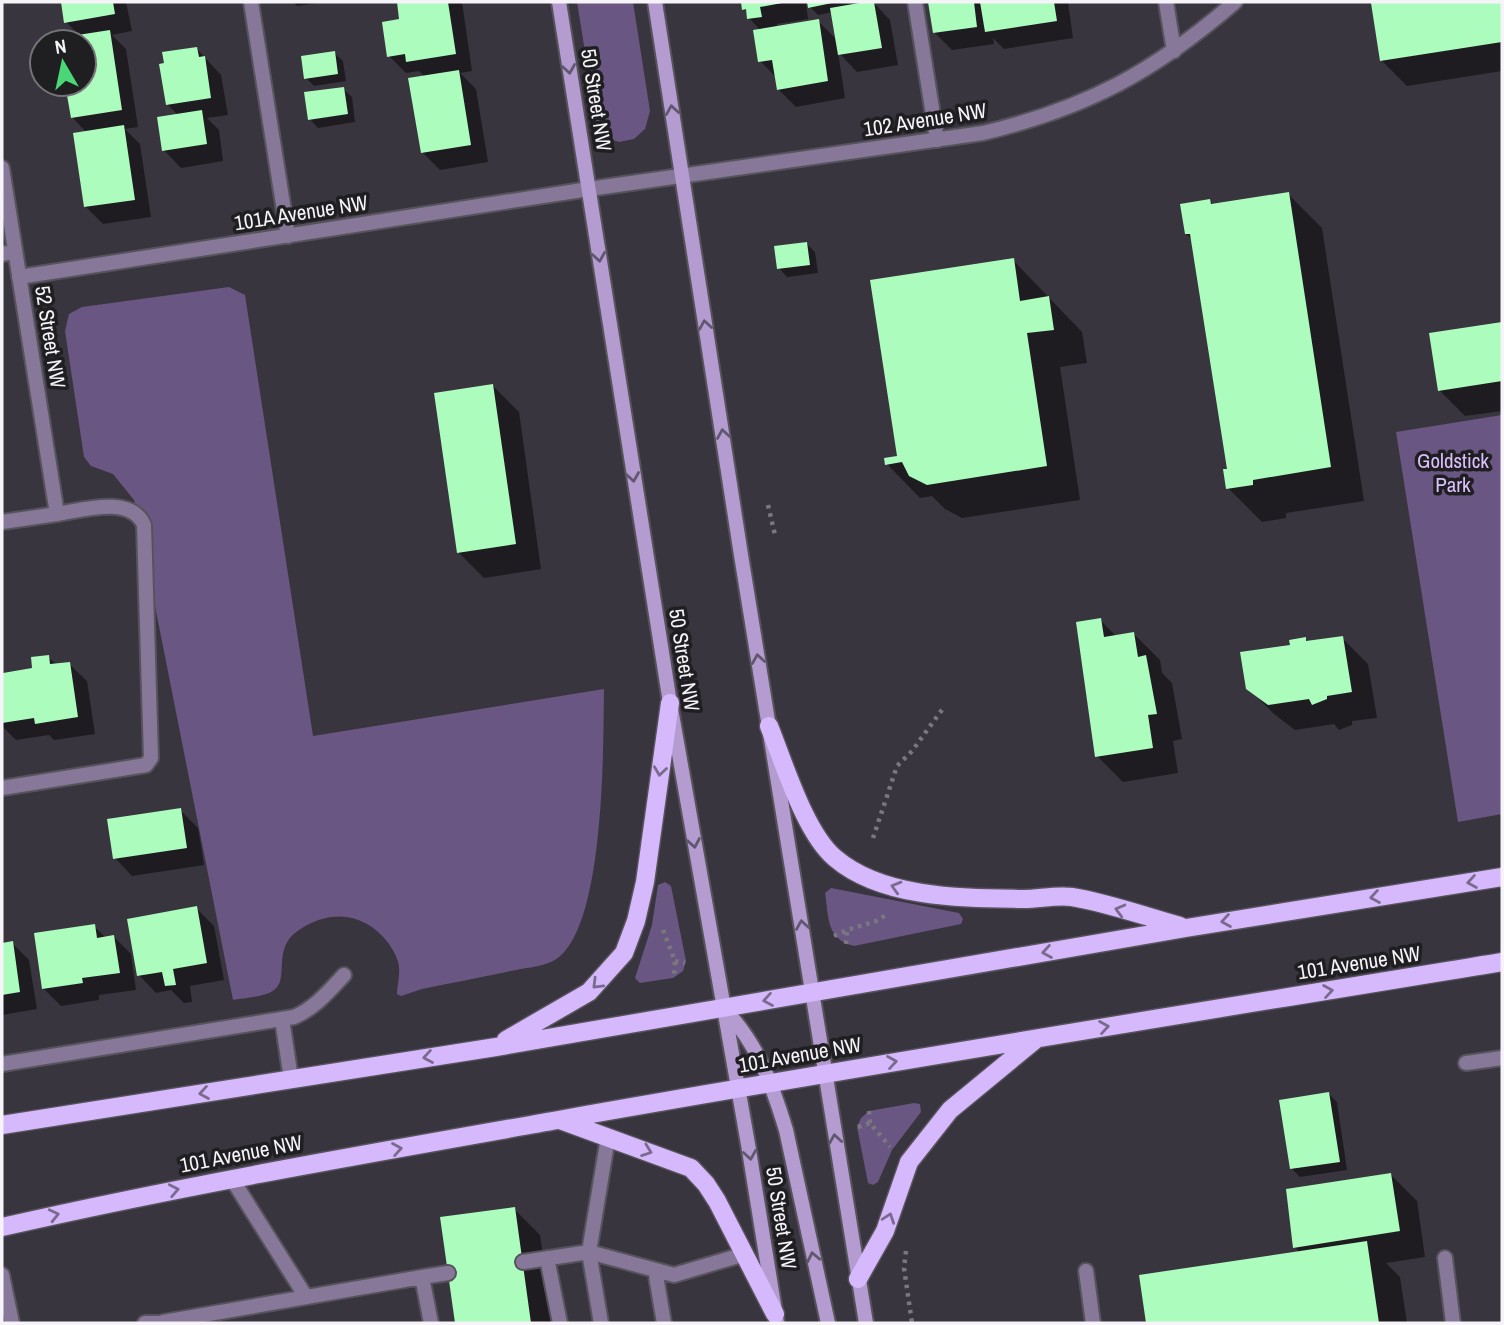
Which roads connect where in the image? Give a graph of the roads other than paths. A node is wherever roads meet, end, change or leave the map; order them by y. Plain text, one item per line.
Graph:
1 (251, 2) edge
2 (559, 2) edge
3 (655, 2) edge
4 (915, 2) edge
5 (1166, 2) edge
6 (1235, 2) edge
7 (1174, 51) junction
8 (937, 140) junction
9 (2, 168) edge
10 (683, 178) junction
11 (589, 190) junction
12 (288, 236) junction
13 (8, 253) edge
14 (19, 277) junction
15 (57, 513) junction
16 (2, 522) edge
17 (670, 704) junction
18 (769, 726) junction
19 (2, 788) edge
20 (1502, 877) edge
21 (1186, 928) junction
22 (1502, 962) edge
23 (344, 975) dead end
24 (813, 992) junction
25 (723, 1008) junction
26 (282, 1019) junction
27 (1036, 1038) junction
28 (496, 1047) junction
29 (1502, 1058) edge
30 (1466, 1063) dead end
31 (2, 1064) edge
32 (825, 1074) junction
33 (290, 1079) junction
34 (771, 1083) junction
35 (738, 1088) junction
36 (560, 1120) junction
37 (5, 1125) edge
38 (608, 1137) junction
39 (232, 1179) junction
40 (2, 1227) edge
41 (590, 1252) junction
42 (745, 1254) junction
43 (547, 1258) junction
44 (1445, 1258) dead end
45 (523, 1262) dead end
46 (655, 1270) junction
47 (1086, 1271) dead end
48 (448, 1273) dead end
49 (2, 1275) edge
50 (422, 1277) junction
51 (858, 1279) junction
52 (306, 1297) junction
53 (776, 1318) edge
54 (163, 1322) edge
55 (12, 1323) edge
56 (145, 1323) edge
57 (431, 1323) edge
58 (560, 1323) edge
59 (601, 1323) edge
60 (664, 1323) edge
61 (828, 1323) edge
62 (866, 1323) edge
63 (1093, 1323) edge
64 (1453, 1323) edge

1 - 12 street
2 -> 11 main road, 50 Street NW
10 -> 3 main road
4 - 8 street
5 - 7 street
6 - 7 street, 102 Avenue NW
7 - 8 street, 102 Avenue NW
8 - 10 street, 102 Avenue NW
9 - 13 street, 52 Street NW
10 - 11 street, 102 Avenue NW
18 -> 10 main road
11 - 12 street, 101A Avenue NW
11 -> 17 main road, 50 Street NW
12 - 14 street, 101A Avenue NW
13 - 14 street, 52 Street NW
14 - 15 street, 52 Street NW
15 - 16 street
15 - 19 street
17 -> 25 main road, 50 Street NW
17 -> 28 main road
21 -> 18 main road
24 -> 18 main road
20 -> 21 main road
21 -> 24 main road
27 -> 22 main road, 101 Avenue NW
23 - 26 street
24 -> 25 main road
24 - 32 main road
25 - 28 main road
25 - 34 main road
25 - 35 main road, 50 Street NW
26 - 31 street
26 - 33 street
32 -> 27 main road, 101 Avenue NW
51 -> 27 main road
28 -> 33 main road
29 - 30 street
32 - 34 main road, 101 Avenue NW
51 -> 32 main road
33 -> 37 main road
34 - 35 main road, 101 Avenue NW
61 -> 34 main road
35 - 36 main road, 101 Avenue NW
35 -> 53 main road, 50 Street NW
36 - 38 main road
39 -> 36 main road, 101 Avenue NW
38 - 41 street
38 -> 42 main road
40 -> 39 main road, 101 Avenue NW
39 - 52 street
41 - 43 street
41 - 46 street
41 - 59 street
42 - 46 street
42 - 53 main road
43 - 45 street
43 - 58 street
44 - 64 street
46 - 60 street
47 - 63 street
48 - 50 street
49 - 55 street
50 - 52 street
50 - 57 street
51 - 62 main road
52 - 54 street
54 - 56 street

